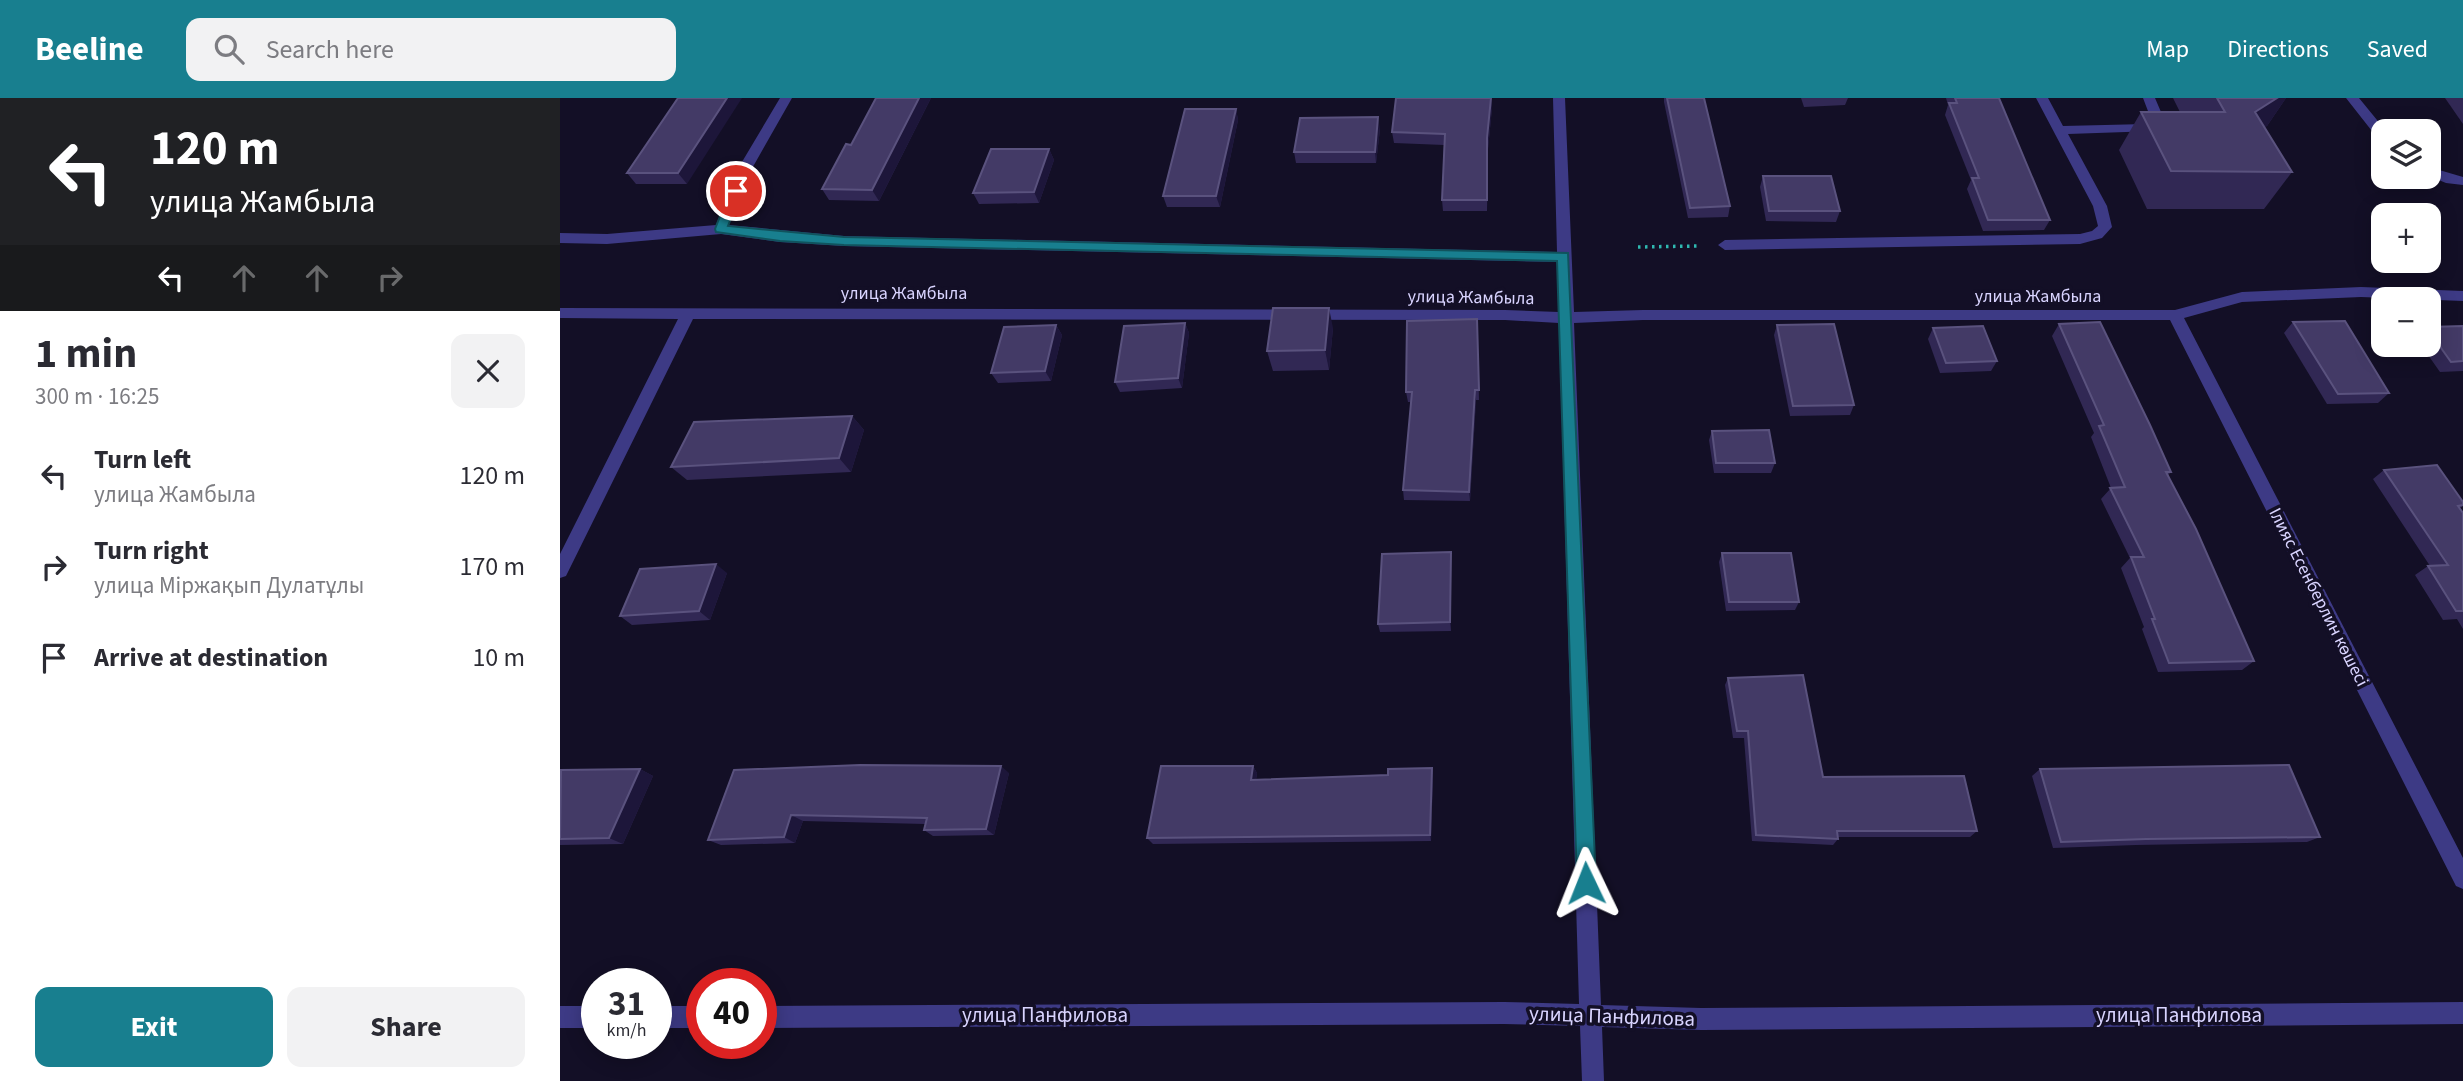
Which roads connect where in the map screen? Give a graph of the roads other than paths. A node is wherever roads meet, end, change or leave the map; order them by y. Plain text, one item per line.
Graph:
1 (786, 98) edge
2 (1559, 98) edge
3 (2042, 98) edge
4 (2149, 98) edge
5 (2352, 98) edge
6 (2371, 121) edge
7 (2060, 131) junction
8 (2441, 176) edge
9 (2463, 181) edge
10 (721, 229) junction
11 (560, 238) edge
12 (1725, 245) road end
13 (1563, 257) junction
14 (2463, 296) edge
15 (560, 313) edge
16 (688, 313) junction
17 (2175, 315) junction
18 (1566, 318) junction
19 (560, 571) edge
20 (2463, 879) edge
21 (2463, 1013) edge
22 (560, 1017) edge
23 (581, 1017) edge
24 (777, 1017) edge
25 (1591, 1017) junction
26 (1593, 1081) edge

1 - 10 street
2 - 13 street
3 - 7 street
4 - 7 street
5 - 6 street
7 - 12 street
8 - 9 street
10 - 11 street
10 - 13 street
13 - 18 street
14 - 17 street, улица Жамбыла
15 - 16 street, улица Жамбыла
16 - 18 street, улица Жамбыла
16 - 19 street
17 - 18 street, улица Жамбыла
17 - 20 street, Ілияс Есенберлин көшесі
18 - 25 street
21 - 25 street, улица Панфилова
22 - 23 street
24 - 25 street, улица Панфилова
25 - 26 street

